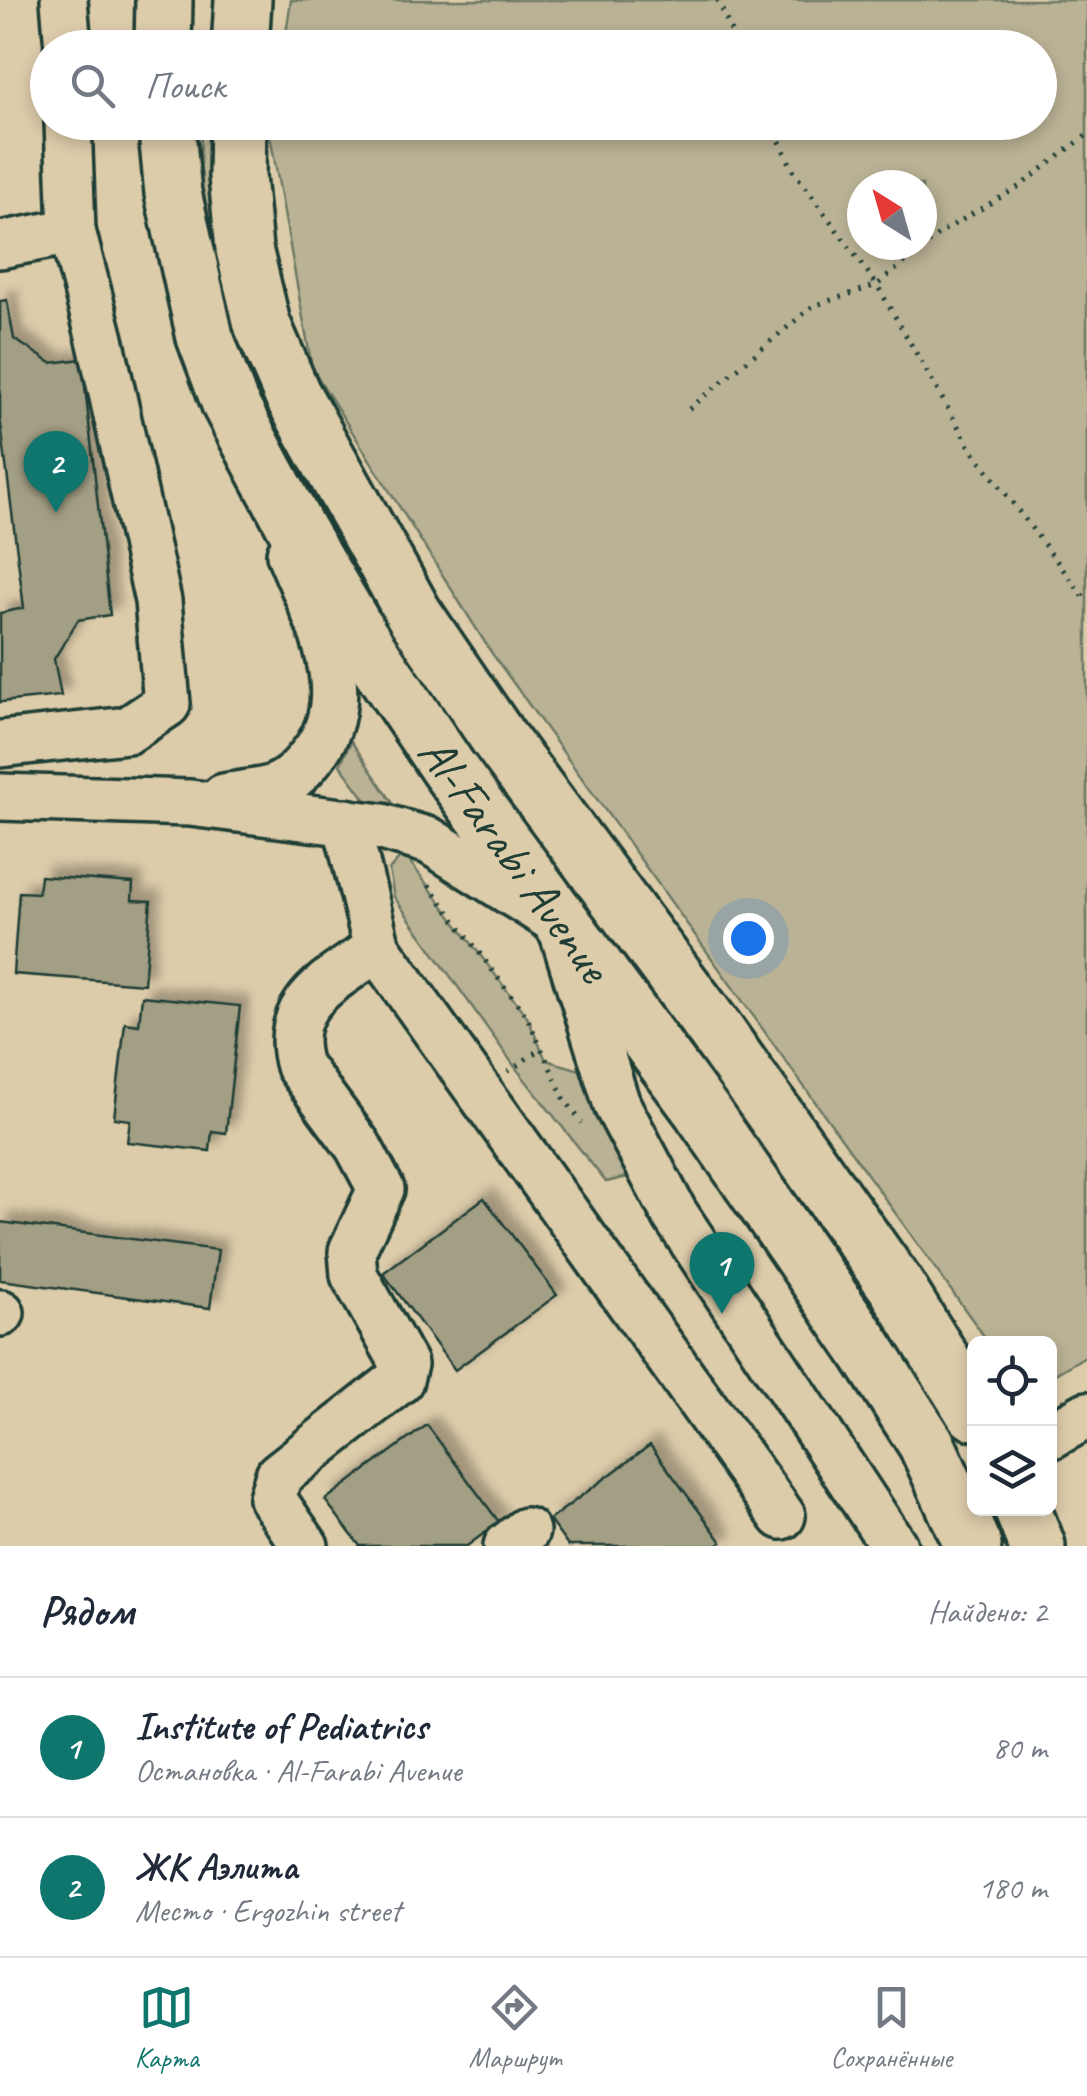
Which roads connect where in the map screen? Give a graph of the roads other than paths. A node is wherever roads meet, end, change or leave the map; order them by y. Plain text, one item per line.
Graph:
1 (64, 0) edge
2 (164, 0) edge
3 (244, 0) edge
4 (66, 30) edge
5 (163, 30) edge
6 (242, 30) edge
7 (69, 140) edge
8 (168, 140) edge
9 (238, 140) edge
10 (72, 232) junction
11 (0, 245) edge
12 (230, 404) junction
13 (0, 744) edge
14 (0, 797) edge
15 (190, 803) junction
16 (346, 822) junction
17 (560, 923) junction
18 (377, 948) junction
19 (967, 1401) edge
20 (1087, 1415) edge
21 (1057, 1432) edge
22 (782, 1516) dead end
23 (1028, 1516) edge
24 (1031, 1516) edge
25 (305, 1546) edge
26 (894, 1546) edge
27 (974, 1546) edge
28 (1036, 1546) edge
29 (1051, 1546) edge

1 - 4 street
2 - 5 main road
3 - 6 main road
7 - 10 street
8 - 12 main road, Al-Farabi Avenue
9 - 19 main road, Al-Farabi Avenue
10 - 11 street
10 - 13 street
12 - 15 street
12 - 17 main road, Al-Farabi Avenue
14 - 15 street
15 - 16 street
16 - 17 street
16 - 18 street
17 - 26 street
17 - 27 main road, Al-Farabi Avenue
18 - 22 street
18 - 25 street
20 - 21 street
23 - 28 main road
24 - 29 street

